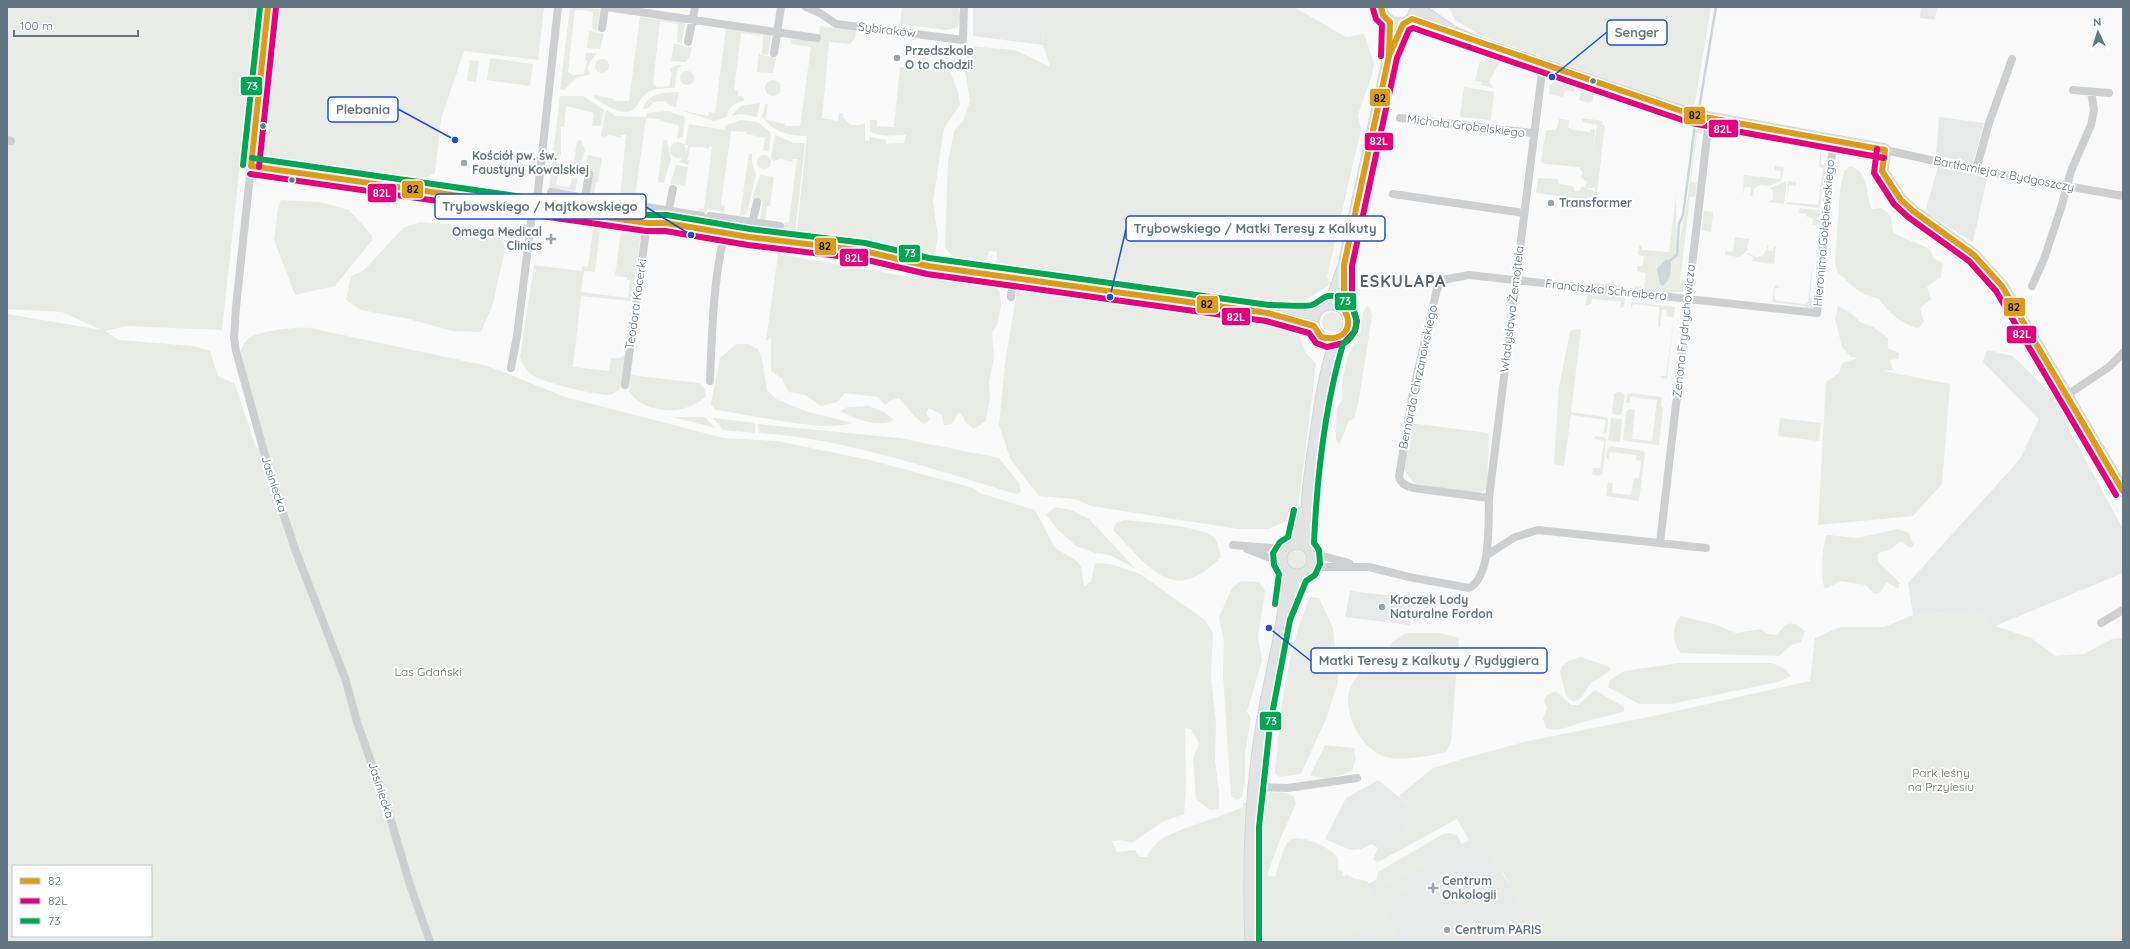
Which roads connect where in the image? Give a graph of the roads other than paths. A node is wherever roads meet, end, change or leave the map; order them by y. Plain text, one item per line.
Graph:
1 (268, 7) edge
2 (558, 7) edge
3 (606, 7) edge
4 (695, 7) edge
5 (781, 7) edge
6 (806, 7) edge
7 (964, 7) edge
8 (1417, 7) edge
9 (1378, 8) edge
10 (692, 20) junction
11 (1390, 22) junction
12 (1407, 22) junction
13 (602, 28) dead end
14 (778, 32) junction
15 (1453, 32) junction
16 (817, 38) dead end
17 (688, 42) dead end
18 (774, 53) dead end
19 (1389, 56) junction
20 (2012, 59) dead end
21 (1543, 64) junction
22 (2073, 90) dead end
23 (2091, 92) junction
24 (2109, 93) dead end
25 (1400, 118) dead end
26 (1709, 119) junction
27 (1533, 134) junction
28 (1885, 150) junction
29 (1832, 153) dead end
30 (251, 166) junction
31 (1976, 170) junction
32 (588, 174) dead end
33 (2067, 186) junction
34 (673, 189) dead end
35 (551, 192) dead end
36 (1393, 194) dead end
37 (2123, 196) edge
38 (585, 198) junction
39 (757, 202) dead end
40 (535, 203) junction
41 (622, 203) dead end
42 (670, 211) junction
43 (578, 213) junction
44 (1524, 213) junction
45 (754, 222) junction
46 (647, 223) junction
47 (666, 223) junction
48 (780, 226) dead end
49 (725, 232) junction
50 (749, 237) junction
51 (1344, 265) junction
52 (1013, 277) junction
53 (1515, 280) junction
54 (2032, 286) dead end
55 (1011, 297) dead end
56 (1687, 299) junction
57 (1330, 304) junction
58 (1344, 310) junction
59 (1268, 313) junction
60 (1315, 313) junction
61 (1817, 313) joint
62 (1314, 326) junction
63 (1323, 338) junction
64 (1336, 339) junction
65 (2123, 353) edge
66 (512, 368) dead end
67 (1324, 380) junction
68 (710, 381) dead end
69 (625, 385) dead end
70 (2067, 395) junction
71 (2123, 491) edge
72 (1308, 492) junction
73 (1490, 498) junction
74 (1295, 543) junction
75 (1660, 543) junction
76 (1706, 548) dead end
77 (1284, 549) junction
78 (1309, 550) junction
79 (1487, 555) junction
80 (1362, 566) junction
81 (1284, 567) junction
82 (1311, 567) junction
83 (1300, 575) junction
84 (2123, 610) edge
85 (1282, 618) junction
86 (2101, 623) dead end
87 (1357, 778) dead end
88 (1254, 787) junction
89 (430, 942) edge
90 (1251, 942) edge

1 - 30 street, Jasiniecka
2 - 40 street
3 - 10 street
3 - 13 street
4 - 10 street
5 - 14 street
6 - 7 street, Sybiraków
8 - 12 street
8 - 15 street
9 - 11 street
10 - 14 street
10 - 17 street
11 - 12 street
11 - 19 street
12 - 15 street
12 - 19 street
14 - 16 street
14 - 18 street
15 - 21 street
19 - 51 street
20 - 31 street
21 - 26 street
21 - 27 street, Władysława Żemojtela
22 - 23 street
23 - 24 street
23 - 33 street
25 - 27 street, Michała Grobelskiego
26 - 28 street
26 - 56 street, Zenona Frydrychowicza
27 - 44 street, Władysława Żemojtela
28 - 31 street, Bartłomieja z Bydgoszczy
28 - 70 street
29 - 61 street, Hieronima Gołębiewskiego
30 - 40 street
30 - 89 street, Jasiniecka
31 - 33 street, Bartłomieja z Bydgoszczy
32 - 38 street
33 - 37 street, Bartłomieja z Bydgoszczy
33 - 54 street
34 - 42 street
35 - 38 street
36 - 44 street
38 - 43 street
39 - 45 street
40 - 43 street
40 - 66 street
41 - 42 street
42 - 45 street
42 - 47 street
43 - 46 street
44 - 53 street, Władysława Żemojtela
45 - 48 street
45 - 50 street
46 - 47 street
46 - 69 street, Teodora Kocerki
47 - 49 street
49 - 50 street
49 - 68 street
50 - 52 street
51 - 57 street
51 - 58 street
52 - 55 street
52 - 59 street
53 - 56 street, Franciszka Schreibera
53 - 73 street, Władysława Żemojtela
53 - 73 street, Bernarda Chrzanowskiego
56 - 61 street, Franciszka Schreibera
56 - 75 street, Zenona Frydrychowicza
57 - 58 street
57 - 60 street
58 - 64 street
59 - 60 street
59 - 62 street
60 - 62 street
62 - 63 street
63 - 64 street
63 - 67 street
64 - 67 street
65 - 70 street
67 - 72 street
70 - 71 street
72 - 74 street
72 - 78 street
73 - 79 street, Władysława Żemojtela
74 - 77 street
74 - 78 street
75 - 76 street
75 - 79 street
77 - 81 street
77 - 81 street
78 - 80 street
78 - 82 street
79 - 80 street, Władysława Żemojtela
80 - 82 street
81 - 83 street
81 - 85 street
82 - 83 street
83 - 85 street
84 - 86 street
85 - 88 street
87 - 88 street
88 - 90 street

